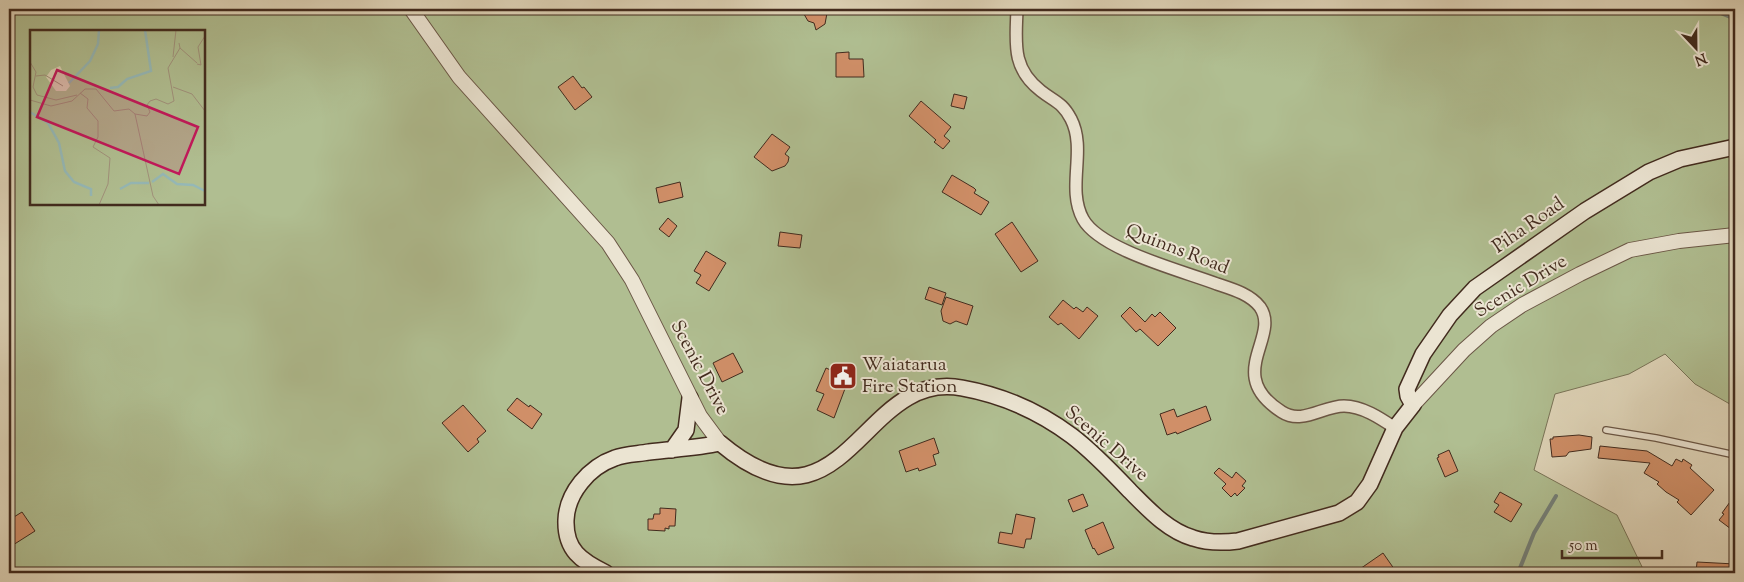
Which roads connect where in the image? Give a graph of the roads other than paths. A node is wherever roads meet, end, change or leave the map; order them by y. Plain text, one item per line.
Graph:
1 (412, 9) edge
2 (1017, 9) edge
3 (1735, 147) edge
4 (1735, 235) edge
5 (690, 398) junction
6 (1413, 405) junction
7 (1395, 428) junction
8 (1606, 430) dead end
9 (720, 443) junction
10 (672, 450) junction
11 (1735, 455) edge
12 (606, 573) edge

1 - 5 street, Scenic Drive
2 - 7 street, Quinns Road
3 - 6 main road, Piha Road
4 - 6 street, Scenic Drive
5 - 9 street, Scenic Drive
5 - 10 main road
6 - 7 main road, Scenic Drive
7 - 9 main road, Scenic Drive
8 - 11 lane
9 - 10 main road
10 - 12 main road

